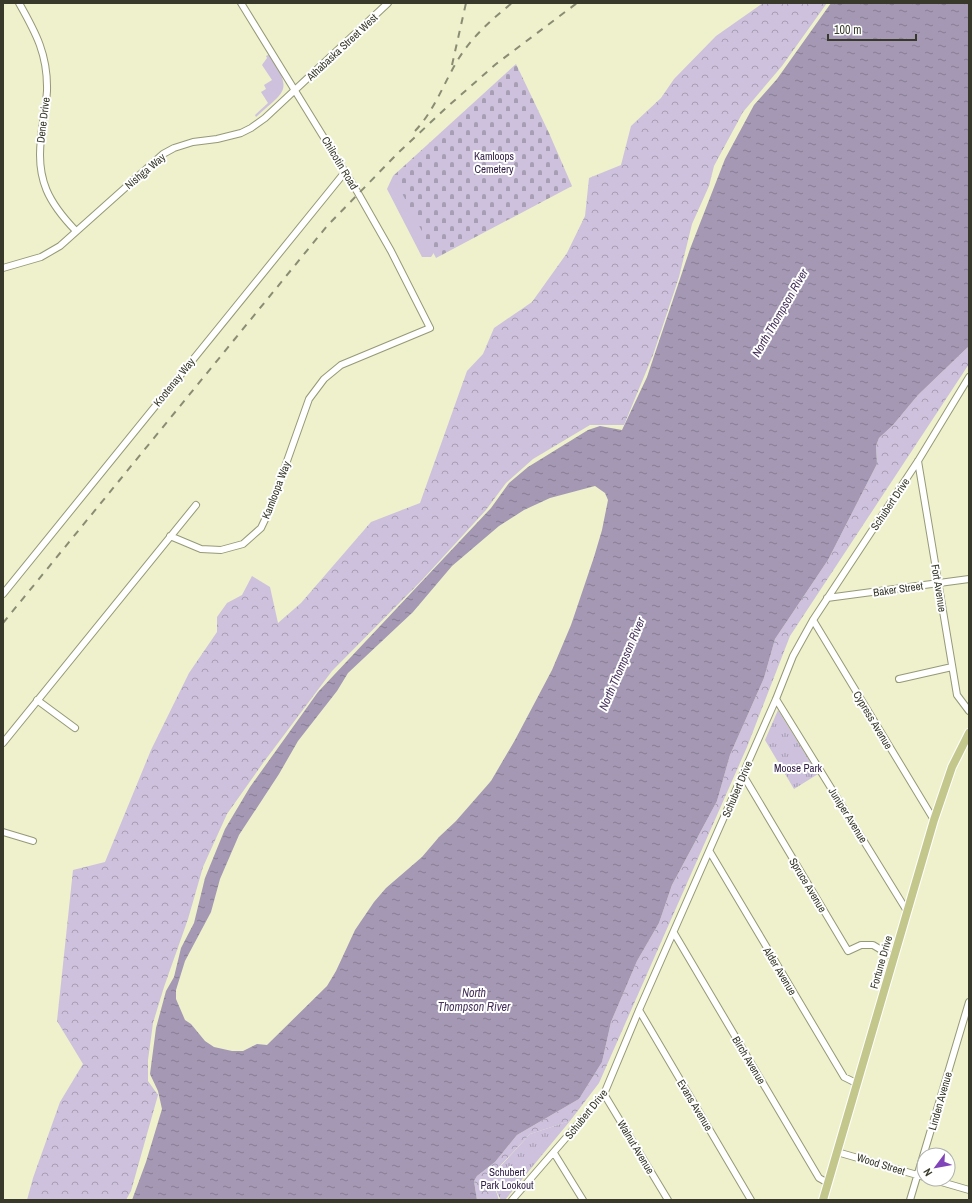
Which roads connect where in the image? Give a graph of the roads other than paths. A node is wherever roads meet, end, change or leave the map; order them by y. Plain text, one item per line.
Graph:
1 (19, 3) edge
2 (241, 3) edge
3 (388, 3) edge
4 (295, 90) junction
5 (345, 172) junction
6 (76, 231) junction
7 (3, 268) edge
8 (430, 328) joint
9 (969, 377) edge
10 (918, 461) junction
11 (196, 505) dead end
12 (170, 536) junction
13 (969, 579) edge
14 (939, 583) junction
15 (3, 594) edge
16 (827, 598) junction
17 (813, 620) junction
18 (952, 668) junction
19 (899, 679) dead end
20 (776, 699) junction
21 (37, 700) junction
22 (969, 711) edge
23 (75, 728) dead end
24 (969, 733) edge
25 (3, 743) edge
26 (743, 775) junction
27 (934, 820) junction
28 (3, 832) edge
29 (33, 841) dead end
30 (710, 852) junction
31 (907, 910) junction
32 (674, 933) junction
33 (893, 957) junction
34 (969, 1002) edge
35 (639, 1010) junction
36 (966, 1020) edge
37 (856, 1083) junction
38 (604, 1094) junction
39 (929, 1147) edge
40 (837, 1152) junction
41 (554, 1153) junction
42 (916, 1175) edge
43 (828, 1183) junction
44 (956, 1186) edge
45 (916, 1187) edge
46 (969, 1190) edge
47 (512, 1200) edge
48 (583, 1200) edge
49 (668, 1200) edge
50 (751, 1200) edge
51 (823, 1200) edge
52 (910, 1200) edge

1 - 6 street, Dene Drive
2 - 4 street, Chilcotin Road
3 - 4 street, Athabaska Street West
4 - 5 street, Chilcotin Road
4 - 6 street, Nishga Way
5 - 8 street, Chilcotin Road
5 - 15 street, Kootenay Way
6 - 7 street, Nishga Way
8 - 12 street, Kamloopa Way
9 - 10 street, Schubert Drive
10 - 14 street, Fort Avenue
10 - 16 street, Schubert Drive
11 - 12 street
12 - 21 street
13 - 14 street, Baker Street
14 - 16 street, Baker Street
14 - 18 street, Fort Avenue
16 - 17 street, Schubert Drive
17 - 20 street, Schubert Drive
17 - 27 street, Cypress Avenue
18 - 19 street
18 - 22 street, Fort Avenue
20 - 26 street, Schubert Drive
20 - 31 street, Juniper Avenue
21 - 23 street
21 - 25 street
24 - 27 main road, Fortune Drive
26 - 30 street, Schubert Drive
26 - 33 street, Spruce Avenue
27 - 31 main road, Fortune Drive
28 - 29 street
30 - 32 street, Schubert Drive
30 - 37 street, Alder Avenue
31 - 33 main road, Fortune Drive
32 - 35 street, Schubert Drive
32 - 43 street, Birch Avenue
33 - 37 main road, Fortune Drive
34 - 36 street, Linden Avenue
35 - 38 street, Schubert Drive
35 - 50 street, Evans Avenue
36 - 39 street, Linden Avenue
37 - 40 main road, Fortune Drive
38 - 41 street, Schubert Drive
38 - 49 street, Walnut Avenue
40 - 42 street, Wood Street
40 - 43 main road, Fortune Drive
41 - 47 street, Schubert Drive
41 - 48 street
43 - 51 main road, Fortune Drive
44 - 46 street
45 - 52 street, Linden Avenue

